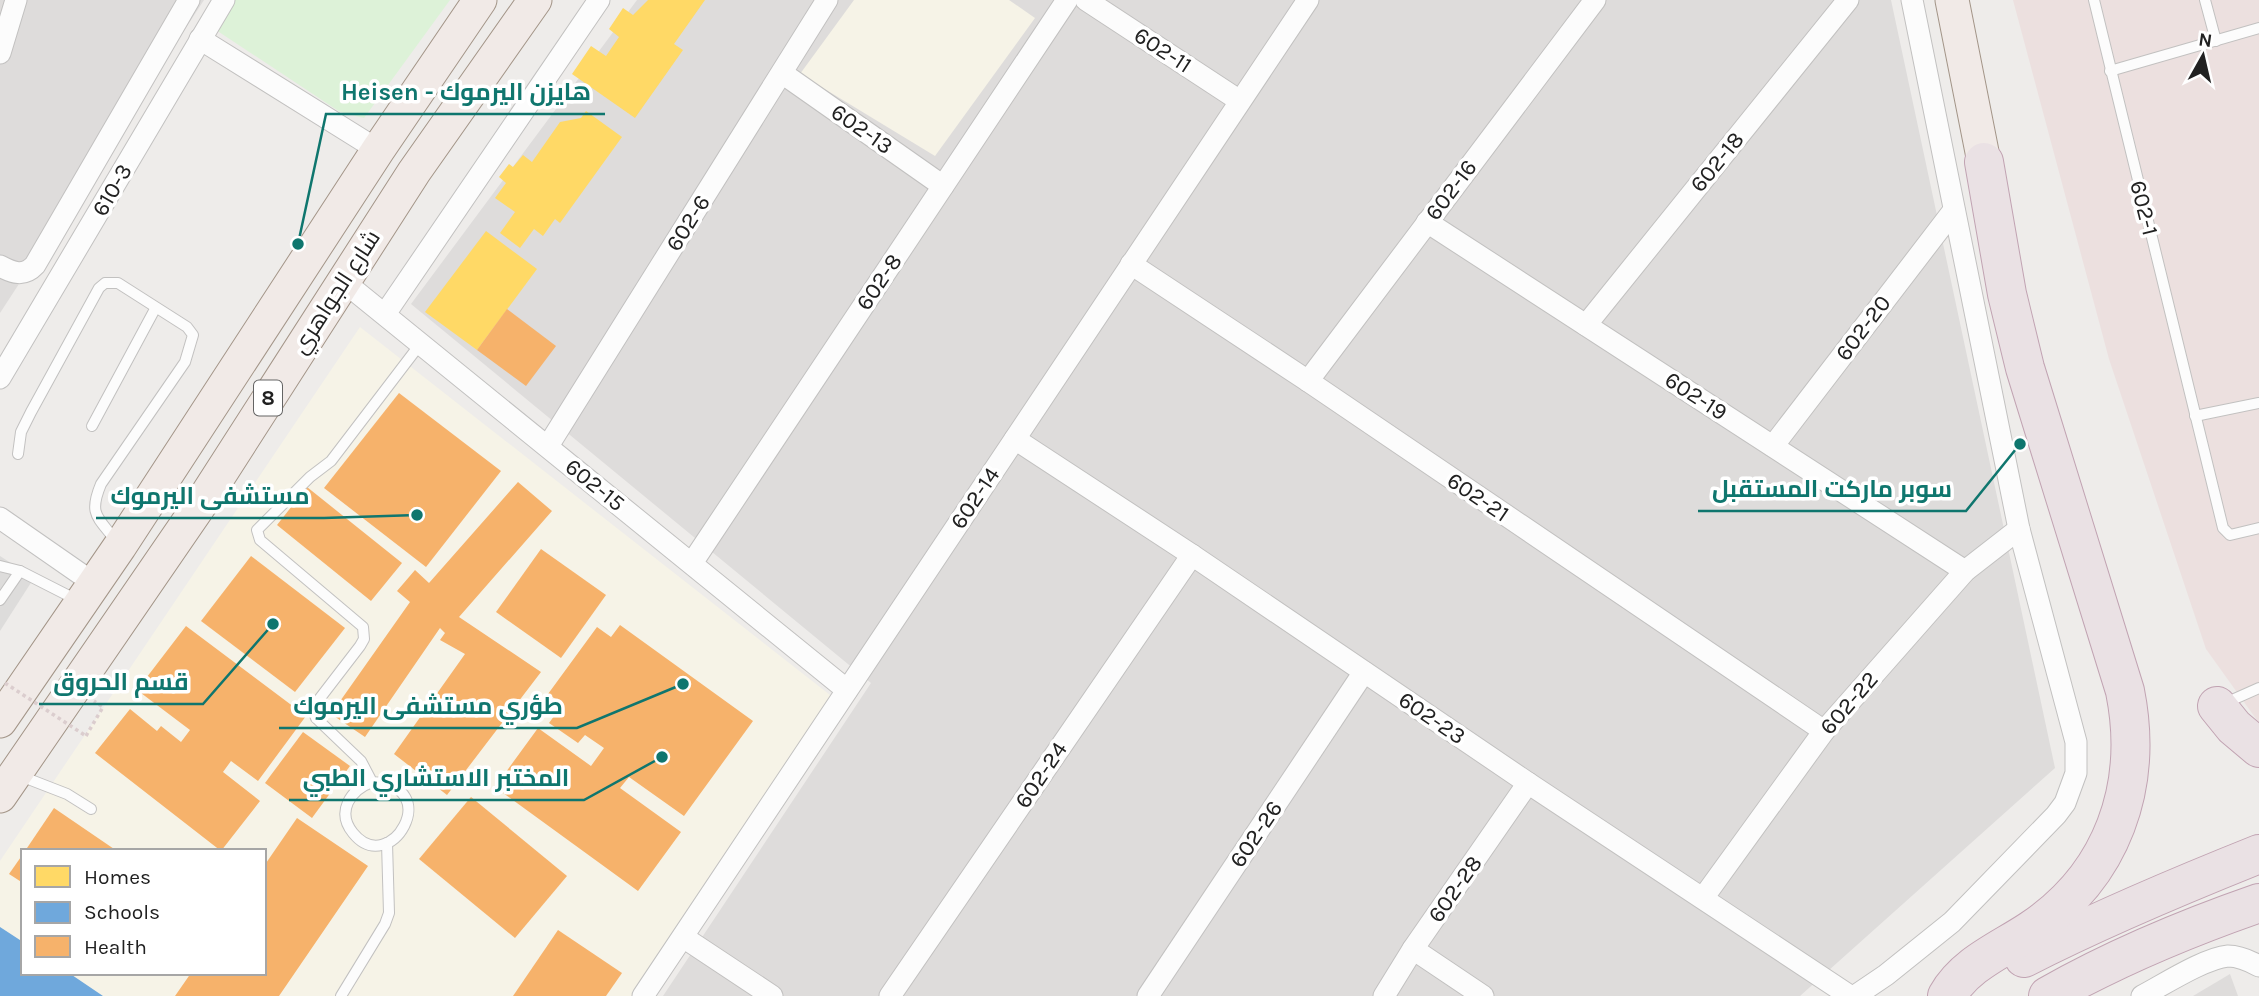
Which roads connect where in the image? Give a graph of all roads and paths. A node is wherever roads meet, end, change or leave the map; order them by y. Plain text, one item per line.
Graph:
1 (16, 0) edge
2 (189, 0) edge
3 (223, 0) edge
4 (481, 0) edge
5 (535, 0) edge
6 (600, 0) edge
7 (827, 0) edge
8 (1067, 0) edge
9 (1086, 0) edge
10 (1308, 0) edge
11 (1595, 0) edge
12 (1849, 0) edge
13 (1912, 0) edge
14 (1952, 0) edge
15 (2094, 0) edge
16 (2205, 0) edge
17 (2259, 29) edge
18 (200, 39) junction
19 (2216, 41) junction
20 (0, 53) edge
21 (2110, 71) junction
22 (782, 73) junction
23 (1241, 101) junction
24 (378, 150) junction
25 (1984, 162) joint
26 (943, 186) junction
27 (1954, 210) junction
28 (1427, 222) junction
29 (1131, 264) junction
30 (0, 266) edge
31 (343, 281) junction
32 (155, 309) junction
33 (385, 314) junction
34 (1586, 325) junction
35 (421, 343) junction
36 (0, 378) edge
37 (1308, 381) junction
38 (2259, 403) edge
39 (2195, 416) junction
40 (92, 426) dead end
41 (1015, 439) junction
42 (548, 446) junction
43 (1773, 446) junction
44 (18, 454) dead end
45 (0, 518) edge
46 (2259, 528) edge
47 (2019, 529) junction
48 (120, 546) junction
49 (1192, 555) junction
50 (692, 563) junction
51 (0, 566) edge
52 (20, 570) junction
53 (1965, 571) junction
54 (89, 593) junction
55 (0, 600) edge
56 (1364, 672) junction
57 (5, 682) dead end
58 (2259, 688) edge
59 (847, 690) junction
60 (2217, 706) joint
61 (103, 707) dead end
62 (0, 721) edge
63 (1824, 731) junction
64 (2259, 748) edge
65 (372, 782) junction
66 (1528, 783) junction
67 (8, 785) edge
68 (91, 809) dead end
69 (387, 843) junction
70 (2259, 855) edge
71 (1703, 898) junction
72 (2259, 903) edge
73 (683, 937) junction
74 (1413, 949) junction
75 (2253, 963) edge
76 (341, 996) edge
77 (643, 996) edge
78 (772, 996) edge
79 (890, 996) edge
80 (1148, 996) edge
81 (1384, 996) edge
82 (1483, 996) edge
83 (1853, 996) edge
84 (1947, 996) edge
85 (1956, 996) edge
86 (2048, 996) edge
87 (2141, 996) edge

1 - 20 street
2 - 30 street
3 - 18 street, 610-3
4 - 24 main road, شارع الجواهري / 8
5 - 31 main road, شارع الجواهري / 8
6 - 33 street
7 - 22 street, 602-6
8 - 26 street, 602-8
9 - 23 street, 602-11
10 - 23 street, 602-14
11 - 28 street, 602-16
12 - 34 street, 602-18
13 - 27 street
14 - 25 main road
15 - 21 lane, 602-1
16 - 19 lane
17 - 19 lane
18 - 24 street
18 - 36 street, 610-3
19 - 21 lane
21 - 39 lane, 602-1
22 - 26 street, 602-13
22 - 42 street, 602-6
23 - 29 street, 602-14
24 - 48 main road, شارع الجواهري / 8
25 - 84 highway
26 - 50 street, 602-8
27 - 43 street, 602-20
27 - 47 street
28 - 34 street, 602-19
28 - 37 street, 602-16
29 - 37 street, 602-21
29 - 41 street, 602-14
31 - 33 street, 602-15
31 - 67 main road, شارع الجواهري / 8
32 - 40 lane
32 - 44 lane
32 - 48 lane
33 - 35 street, 602-15
34 - 43 street, 602-19
35 - 42 street, 602-15
35 - 65 lane
37 - 63 street, 602-21
38 - 39 lane
39 - 46 lane, 602-1
41 - 49 street, 602-23
41 - 59 street, 602-14
42 - 50 street, 602-15
43 - 53 street, 602-19
45 - 54 street
47 - 53 street, 602-22
47 - 83 street
48 - 54 main road, شارع الجواهري / 8
49 - 56 street, 602-23
49 - 79 street, 602-24
50 - 59 street, 602-15
51 - 52 lane
52 - 54 lane
52 - 55 lane
53 - 63 street, 602-22
54 - 62 main road, شارع الجواهري / 8
56 - 66 street, 602-23
56 - 80 street, 602-26
57 - 61 path, bridge
58 - 60 lane
59 - 73 street, 602-14
60 - 64 highway
63 - 71 street, 602-22
65 - 69 lane
65 - 69 lane
66 - 71 street, 602-23
66 - 74 street, 602-28
67 - 68 lane
69 - 76 lane
70 - 85 highway
71 - 83 street, 602-23
72 - 86 highway
73 - 77 street, 602-14
73 - 78 street
74 - 81 street, 602-28
74 - 82 street
75 - 87 street

